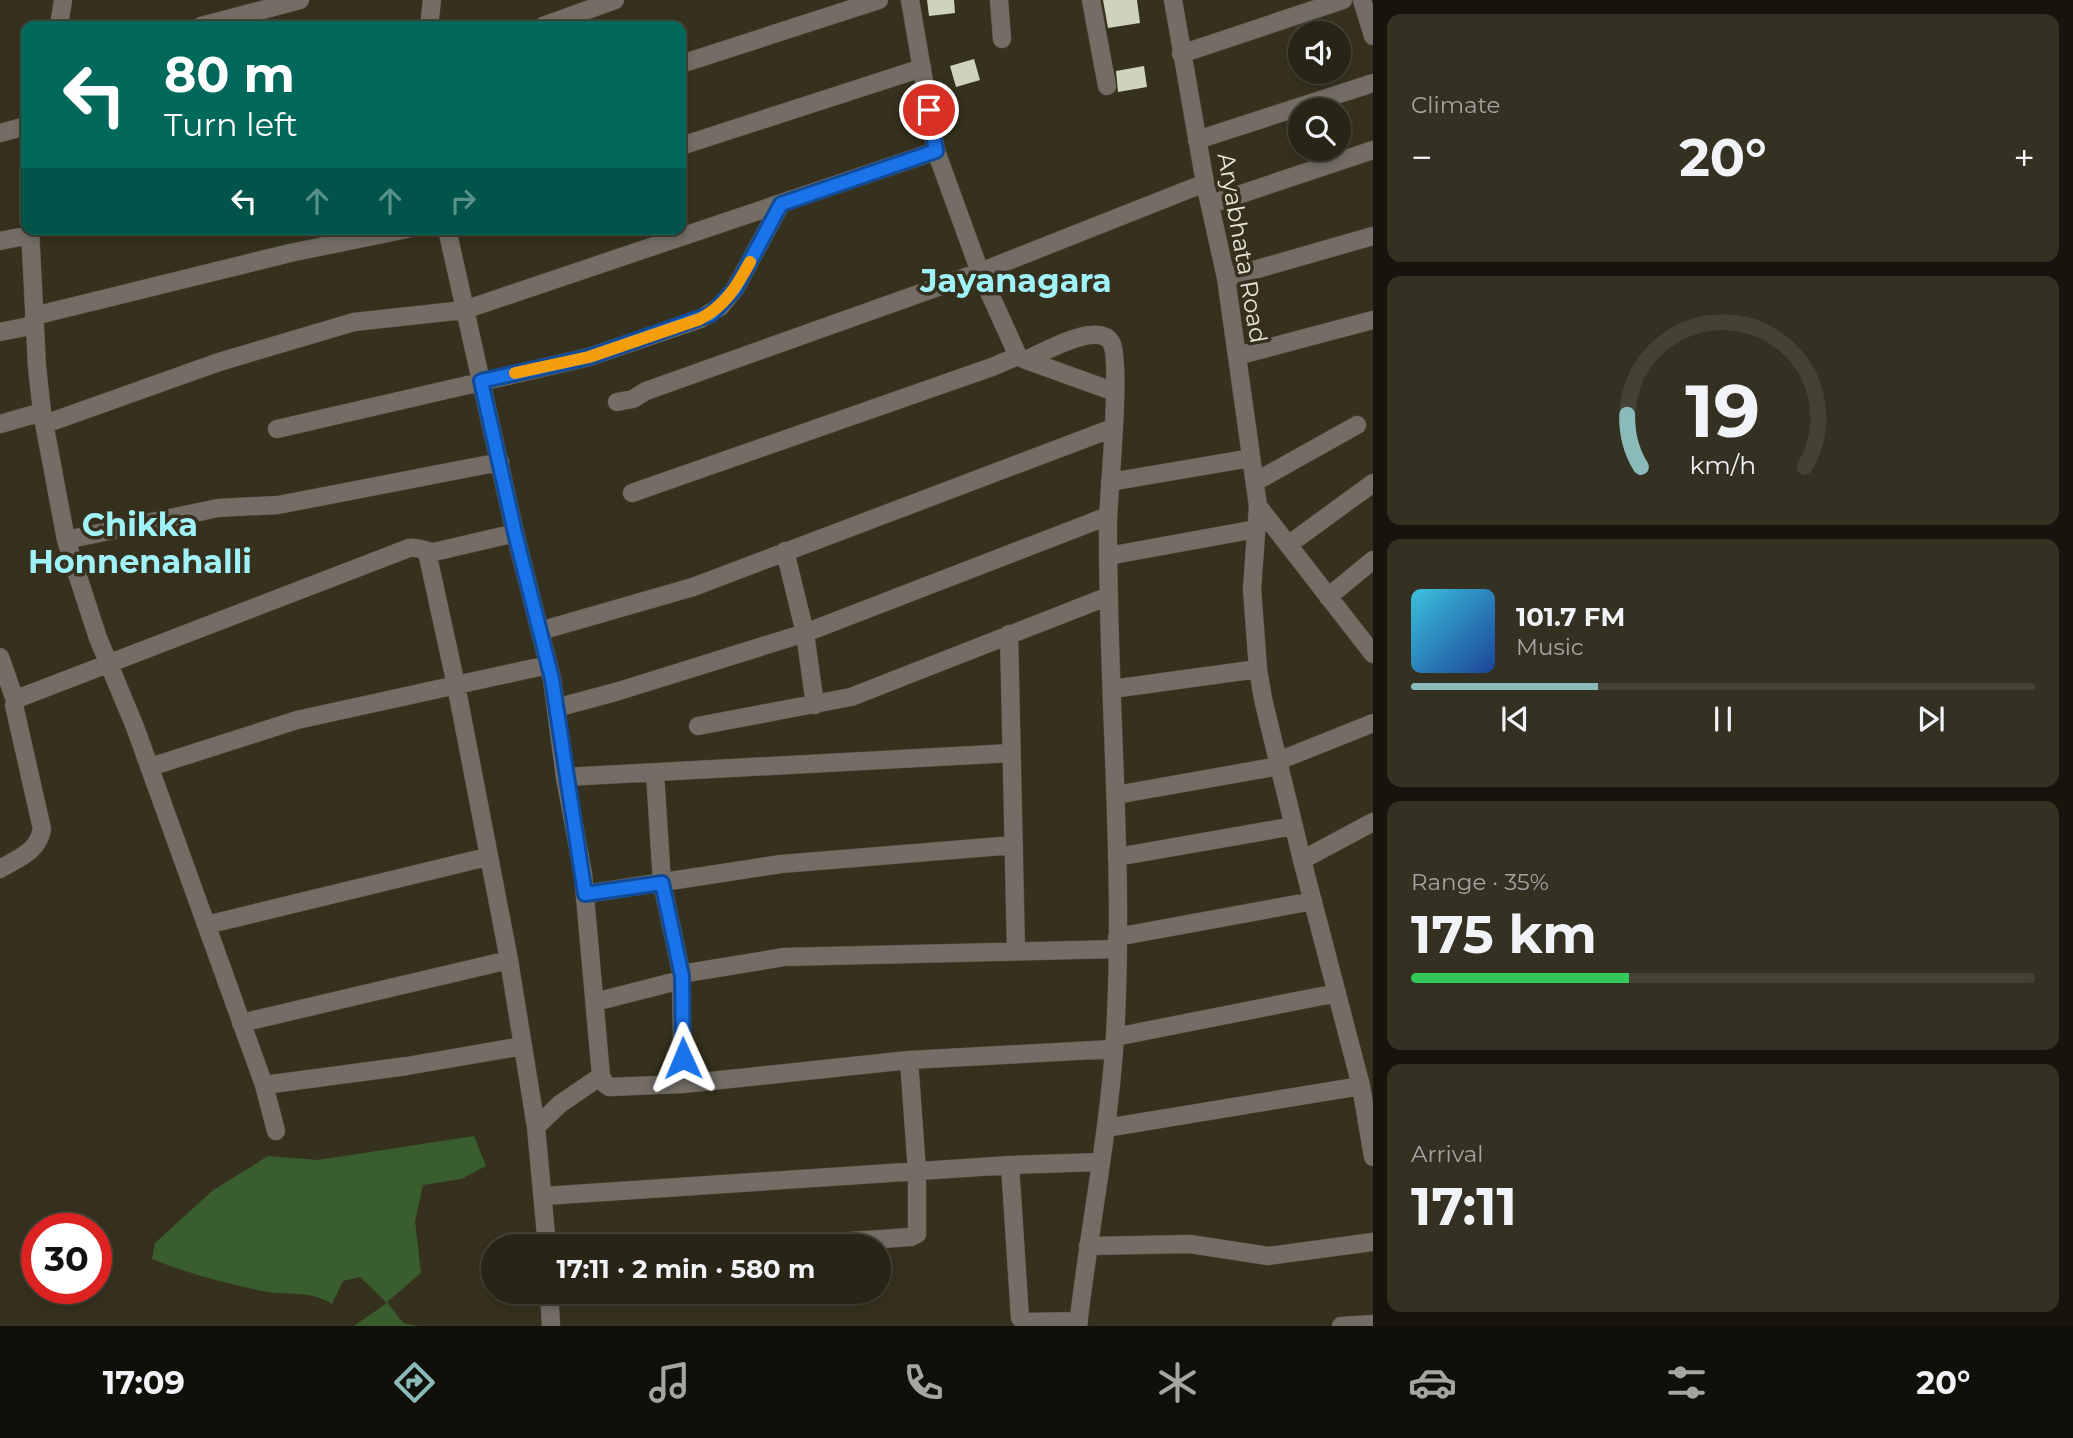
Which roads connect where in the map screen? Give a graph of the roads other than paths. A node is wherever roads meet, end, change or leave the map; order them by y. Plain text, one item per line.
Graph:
1 (63, 0) edge
2 (300, 0) edge
3 (432, 0) edge
4 (879, 0) edge
5 (910, 0) edge
6 (999, 0) edge
7 (1091, 0) edge
8 (1173, 0) edge
9 (1343, 0) edge
10 (1362, 0) edge
11 (605, 2) edge
12 (830, 8) edge
13 (60, 21) edge
14 (220, 21) edge
15 (430, 21) edge
16 (555, 21) edge
17 (1373, 36) edge
18 (1002, 39) dead end
19 (1181, 54) junction
20 (686, 62) edge
21 (922, 68) junction
22 (1373, 83) edge
23 (1107, 86) dead end
24 (21, 127) edge
25 (0, 133) edge
26 (1197, 139) junction
27 (686, 144) edge
28 (1373, 150) edge
29 (936, 151) junction
30 (1205, 183) junction
31 (781, 204) junction
32 (1211, 204) junction
33 (21, 235) edge
34 (30, 235) edge
35 (378, 235) edge
36 (451, 235) edge
37 (1373, 236) edge
38 (0, 241) edge
39 (980, 272) junction
40 (1226, 278) junction
41 (464, 310) junction
42 (1373, 320) edge
43 (35, 321) junction
44 (0, 332) edge
45 (1237, 356) junction
46 (1022, 358) junction
47 (481, 381) junction
48 (1115, 392) junction
49 (617, 402) dead end
50 (44, 418) junction
51 (0, 424) edge
52 (1357, 425) dead end
53 (1113, 428) junction
54 (276, 429) dead end
55 (1251, 458) junction
56 (500, 462) junction
57 (1110, 482) junction
58 (1255, 482) junction
59 (1373, 483) edge
60 (632, 493) dead end
61 (1258, 506) junction
62 (1108, 516) junction
63 (1256, 528) junction
64 (515, 533) junction
65 (66, 540) junction
66 (1288, 545) junction
67 (785, 551) junction
68 (427, 552) junction
69 (1108, 556) junction
70 (1373, 560) edge
71 (1109, 596) junction
72 (1328, 597) junction
73 (540, 631) junction
74 (806, 633) junction
75 (1009, 634) junction
76 (1373, 652) edge
77 (0, 657) edge
78 (108, 662) junction
79 (548, 665) junction
80 (1258, 669) junction
81 (456, 685) junction
82 (1112, 689) junction
83 (15, 701) junction
84 (815, 705) junction
85 (556, 708) junction
86 (1373, 723) edge
87 (698, 726) dead end
88 (1012, 753) junction
89 (1278, 763) junction
90 (149, 766) junction
91 (654, 773) junction
92 (565, 777) junction
93 (1116, 795) junction
94 (1373, 822) edge
95 (1294, 826) junction
96 (1014, 845) junction
97 (487, 857) junction
98 (1117, 857) junction
99 (1302, 860) junction
100 (0, 869) edge
101 (662, 883) junction
102 (585, 894) junction
103 (1313, 901) junction
104 (206, 925) junction
105 (1117, 943) junction
106 (1016, 951) junction
107 (509, 960) junction
108 (682, 978) junction
109 (1337, 993) junction
110 (595, 1002) junction
111 (241, 1023) junction
112 (1114, 1043) junction
113 (523, 1046) junction
114 (909, 1060) junction
115 (601, 1076) junction
116 (683, 1084) junction
117 (264, 1085) junction
118 (1361, 1086) junction
119 (537, 1127) junction
120 (1106, 1128) junction
121 (276, 1131) dead end
122 (1372, 1147) edge
123 (1101, 1162) junction
124 (1010, 1165) junction
125 (917, 1171) junction
126 (544, 1196) junction
127 (546, 1234) edge
128 (891, 1238) edge
129 (1373, 1242) edge
130 (1088, 1246) junction
131 (550, 1304) edge
132 (1078, 1323) edge
133 (1373, 1324) edge
134 (551, 1326) edge
135 (1341, 1326) edge

1 - 13 street
2 - 14 street
3 - 15 street
4 - 12 street
5 - 21 street
6 - 18 street
7 - 23 street
8 - 19 street, Aryabhata Road
9 - 19 street
10 - 17 street
11 - 16 street
12 - 20 street
19 - 26 street, Aryabhata Road
21 - 27 street
21 - 29 street
22 - 26 street
24 - 25 street
26 - 30 street, Aryabhata Road
28 - 32 street
29 - 31 street
29 - 39 street
30 - 32 street, Aryabhata Road
30 - 39 street
31 - 41 street
31 - 47 street
32 - 40 street, Aryabhata Road
33 - 38 street
34 - 43 street
35 - 43 street
36 - 41 street
37 - 40 street
39 - 46 street
39 - 49 street
40 - 45 street, Aryabhata Road
41 - 47 street
41 - 50 street
42 - 45 street
43 - 44 street
43 - 50 street
45 - 55 street, Aryabhata Road
46 - 48 street
46 - 48 street
46 - 60 street
47 - 54 street
47 - 56 street
48 - 53 street
50 - 51 street
50 - 65 street
52 - 58 street
53 - 57 street
53 - 67 street
55 - 57 street
55 - 58 street, Aryabhata Road
56 - 64 street
56 - 65 street
57 - 62 street
58 - 61 street, Aryabhata Road
59 - 66 street
61 - 63 street, Aryabhata Road
61 - 66 street
62 - 69 street
62 - 74 street
63 - 69 street
63 - 80 street, Aryabhata Road
64 - 68 street
64 - 73 street
65 - 78 street
66 - 72 street
67 - 73 street
67 - 74 street
68 - 78 street
68 - 81 street
69 - 71 street
70 - 72 street
71 - 75 street
71 - 82 street
72 - 76 street
73 - 79 street
74 - 84 street
74 - 85 street
75 - 84 street
75 - 88 street
77 - 83 street
78 - 83 street
78 - 90 street
79 - 81 street
79 - 85 street
80 - 82 street
80 - 89 street, Aryabhata Road
81 - 90 street
81 - 97 street
82 - 93 street
83 - 100 street
84 - 87 street
85 - 92 street
86 - 89 street
88 - 91 street
88 - 96 street
89 - 93 street
89 - 95 street, Aryabhata Road
90 - 104 street
91 - 92 street
91 - 101 street
92 - 102 street
93 - 98 street
94 - 99 street
95 - 98 street
95 - 99 street, Aryabhata Road
96 - 101 street
96 - 106 street
97 - 104 street
97 - 107 street
98 - 105 street
99 - 103 street, Aryabhata Road
101 - 102 street
101 - 108 street
102 - 110 street
103 - 105 street
103 - 109 street, Aryabhata Road
104 - 111 street
105 - 106 street
105 - 112 street
106 - 108 street
107 - 111 street
107 - 113 street
108 - 110 street
108 - 116 street
109 - 112 street
109 - 118 street, Aryabhata Road
110 - 115 street
111 - 117 street
112 - 114 street
112 - 120 street
113 - 117 street
113 - 119 street
114 - 116 street
114 - 125 street
115 - 116 street
115 - 119 street
117 - 121 street
118 - 120 street
118 - 122 street, Aryabhata Road
119 - 126 street
120 - 123 street
123 - 124 street
123 - 130 street
124 - 125 street
124 - 132 street
125 - 126 street
125 - 128 street
126 - 127 street
129 - 130 street
130 - 132 street
131 - 134 street
133 - 135 street

